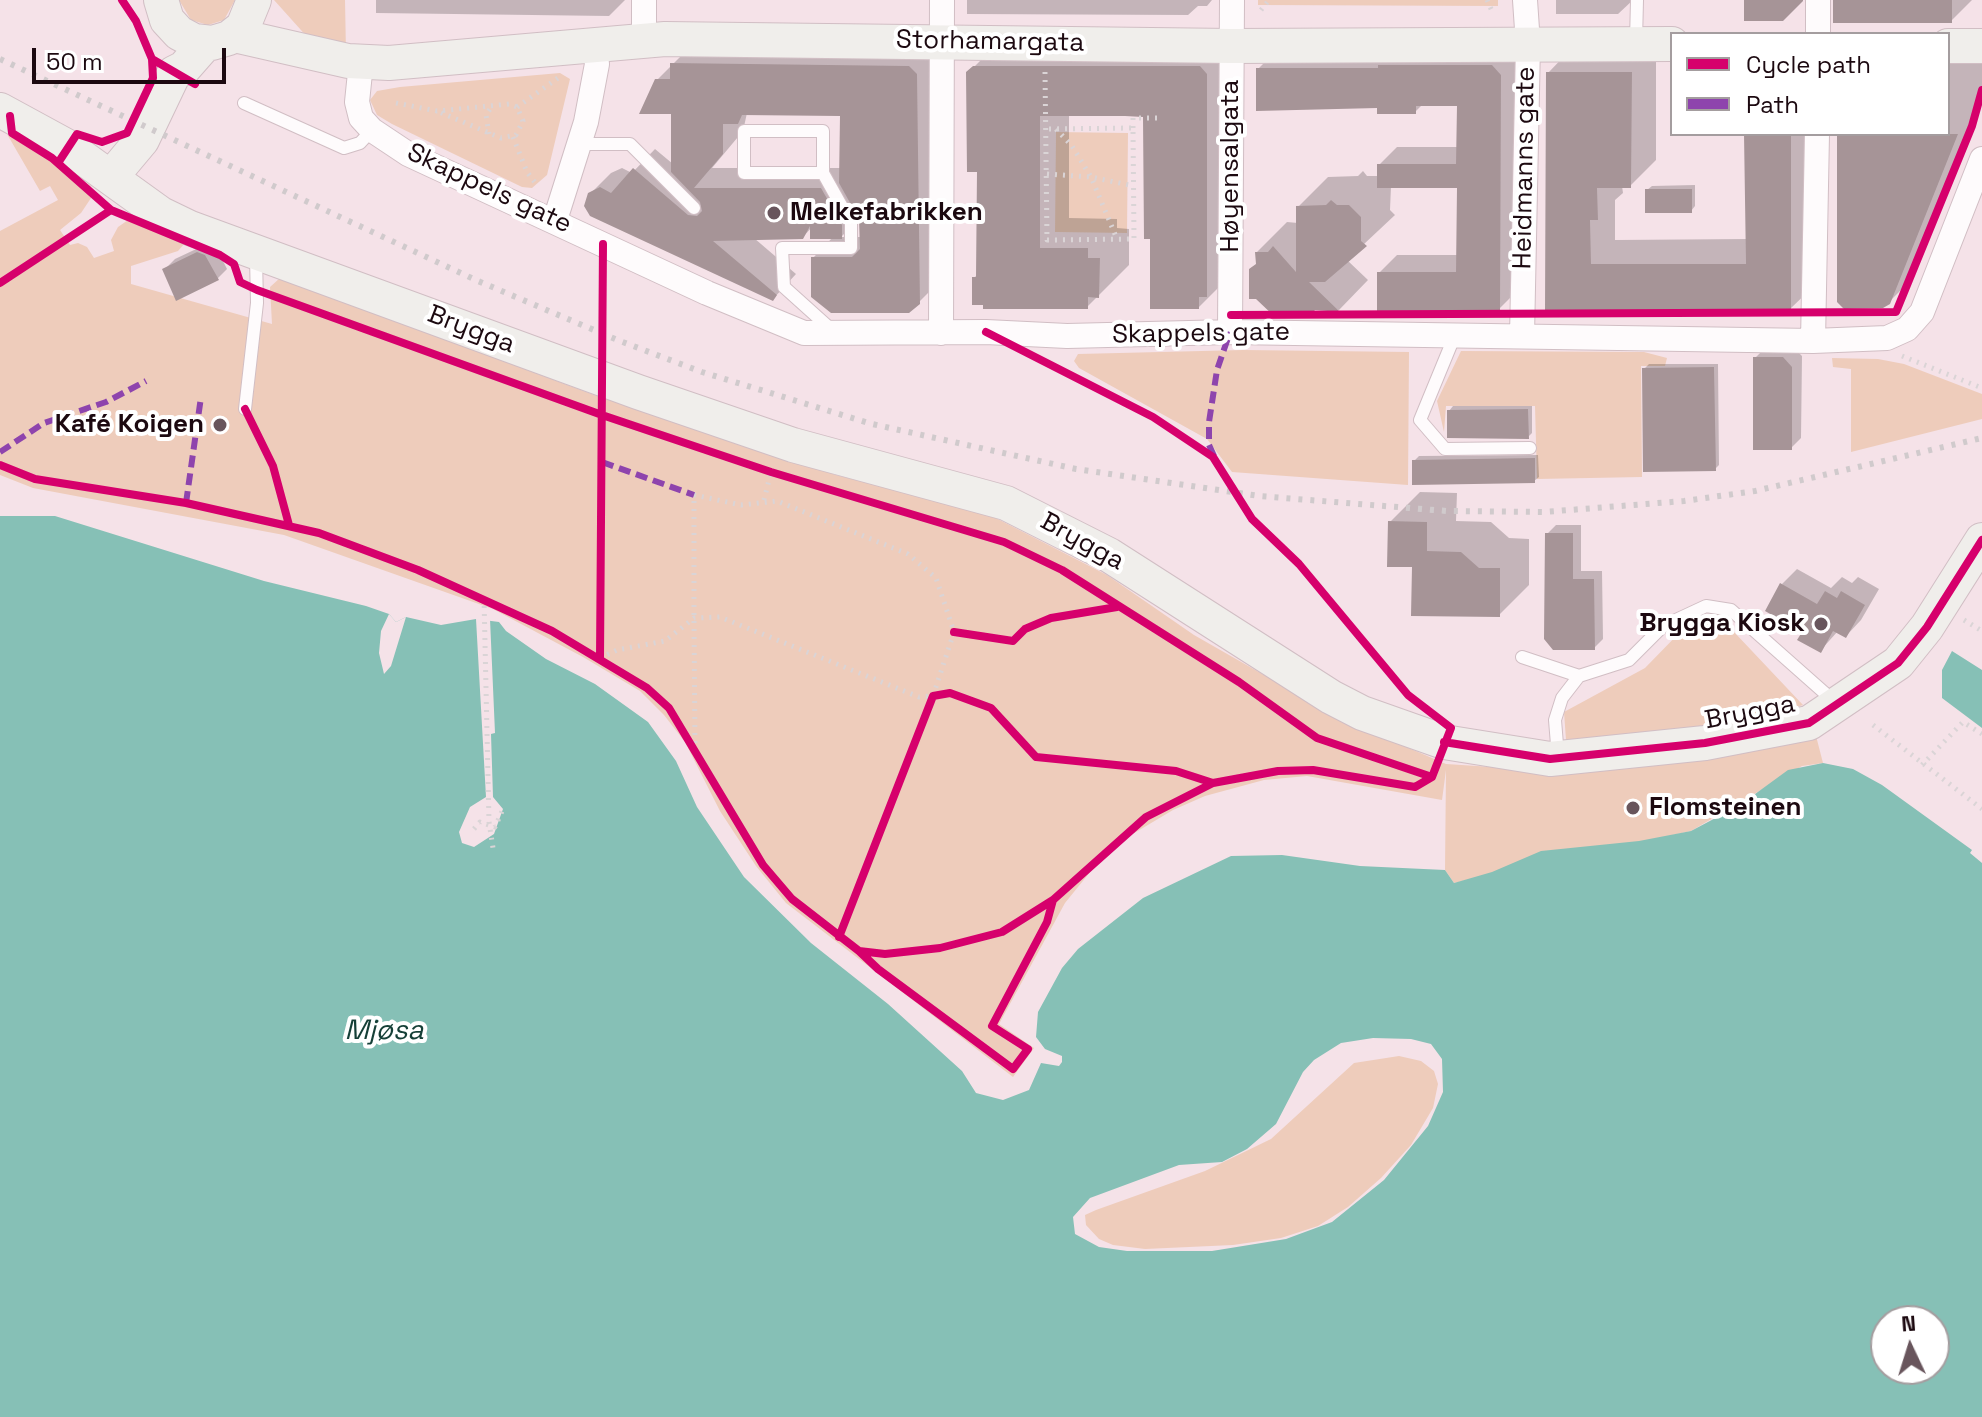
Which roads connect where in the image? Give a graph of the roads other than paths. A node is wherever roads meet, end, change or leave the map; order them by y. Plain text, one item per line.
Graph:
1 (257, 0) edge
2 (644, 0) edge
3 (942, 0) edge
4 (1232, 0) edge
5 (1525, 0) edge
6 (1637, 0) edge
7 (1818, 0) edge
8 (164, 8) edge
9 (1818, 32) edge
10 (220, 39) junction
11 (644, 40) junction
12 (942, 42) junction
13 (594, 44) junction
14 (1528, 44) junction
15 (1636, 44) junction
16 (1670, 44) edge
17 (1232, 46) junction
18 (1950, 46) edge
19 (1982, 46) edge
20 (310, 51) junction
21 (361, 63) junction
22 (174, 73) junction
23 (244, 103) dead end
24 (0, 110) edge
25 (372, 130) junction
26 (1817, 136) edge
27 (580, 144) junction
28 (1982, 159) edge
29 (823, 173) junction
30 (111, 177) junction
31 (694, 208) dead end
32 (555, 220) junction
33 (255, 251) junction
34 (1230, 332) junction
35 (941, 333) junction
36 (837, 334) junction
37 (1455, 335) junction
38 (1522, 336) junction
39 (1813, 341) junction
40 (245, 409) dead end
41 (1530, 448) dead end
42 (1982, 540) edge
43 (1522, 657) dead end
44 (1579, 676) junction
45 (1838, 705) junction
46 (1558, 759) junction

1 - 10 street
1 - 20 street
2 - 11 street
3 - 12 street
4 - 17 street, Høyensalgata
5 - 14 street, Heidmanns gate
6 - 15 lane
7 - 9 street
8 - 10 street, Storhamargata
8 - 22 street
10 - 20 street, Storhamargata
10 - 22 street
11 - 12 street, Storhamargata
11 - 13 street, Storhamargata
12 - 17 street, Storhamargata
12 - 35 street
13 - 21 street, Storhamargata
13 - 27 street
14 - 15 street, Storhamargata
14 - 17 street, Storhamargata
14 - 38 street, Heidmanns gate
15 - 16 street, Storhamargata
17 - 34 street, Høyensalgata
18 - 19 street
20 - 21 street, Storhamargata
21 - 25 street
22 - 30 street
23 - 25 lane
24 - 30 street
25 - 32 street, Skappels gate
26 - 39 street
27 - 31 lane
27 - 32 street
28 - 39 street, Skappels gate
29 - 29 lane
29 - 36 lane
30 - 33 street, Brygga
32 - 36 street, Skappels gate
33 - 40 lane
33 - 46 street, Brygga
34 - 35 street, Skappels gate
34 - 37 street, Skappels gate
35 - 36 street, Skappels gate
37 - 38 street, Skappels gate
37 - 41 lane
38 - 39 street, Skappels gate
42 - 45 street, Brygga
43 - 44 lane
44 - 45 lane
44 - 46 lane
45 - 46 street, Brygga

